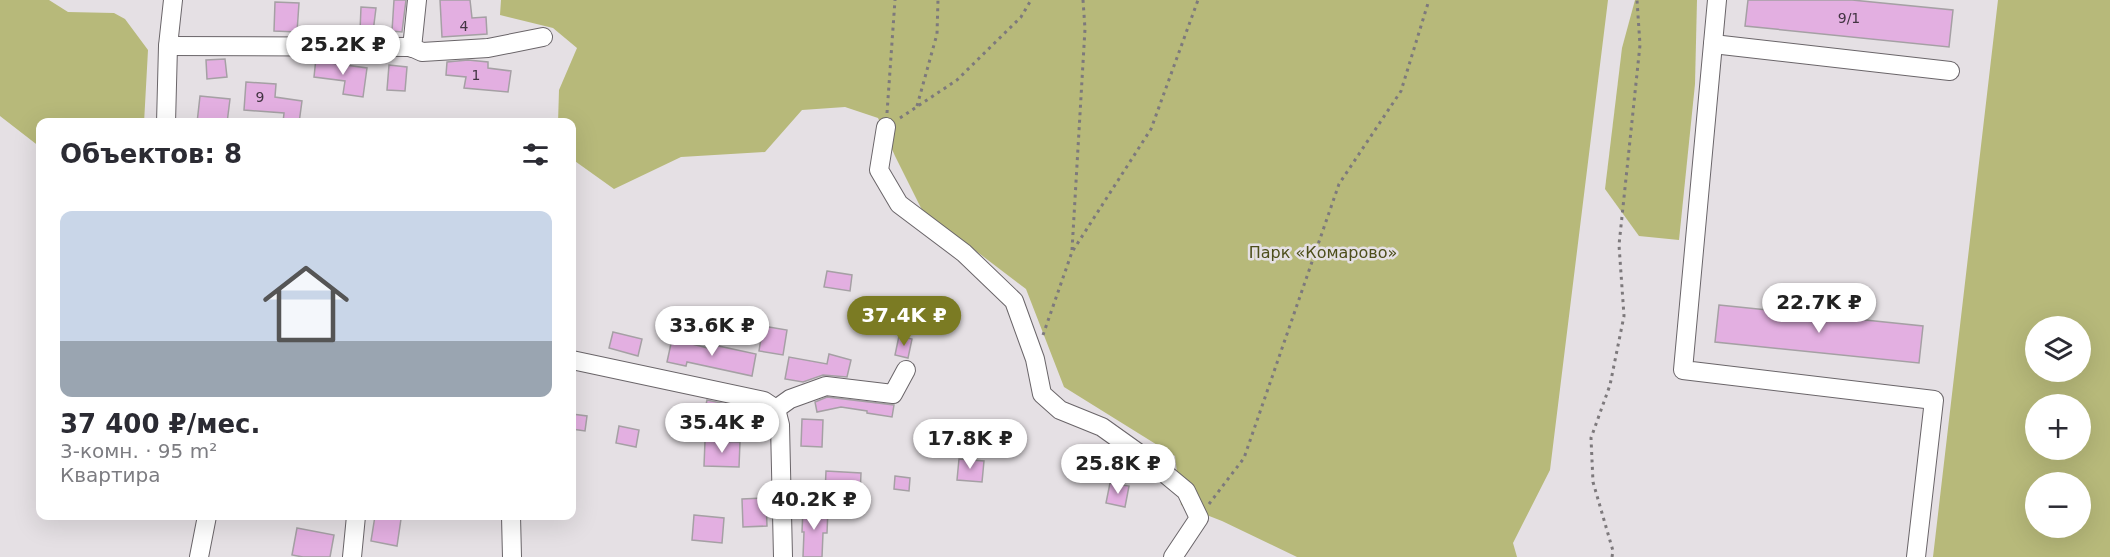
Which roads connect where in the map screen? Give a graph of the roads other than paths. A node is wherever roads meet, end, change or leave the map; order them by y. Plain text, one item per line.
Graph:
1 (172, 0) edge
2 (417, 0) edge
3 (1717, 0) edge
4 (543, 37) dead end
5 (1713, 44) junction
6 (168, 46) junction
7 (412, 48) junction
8 (1950, 71) dead end
9 (166, 118) edge
10 (886, 127) road end
11 (576, 361) edge
12 (906, 370) dead end
13 (776, 409) junction
14 (206, 520) edge
15 (356, 520) edge
16 (511, 520) edge
17 (199, 557) edge
18 (352, 557) edge
19 (512, 557) edge
20 (783, 557) edge
21 (1173, 557) edge
22 (1916, 557) edge

1 - 6 street
2 - 7 street
3 - 5 street
4 - 7 street
5 - 8 street
5 - 22 street
6 - 7 street
6 - 9 street
10 - 21 street
11 - 13 street
12 - 13 street
13 - 20 street
14 - 17 street
15 - 18 street
16 - 19 street

